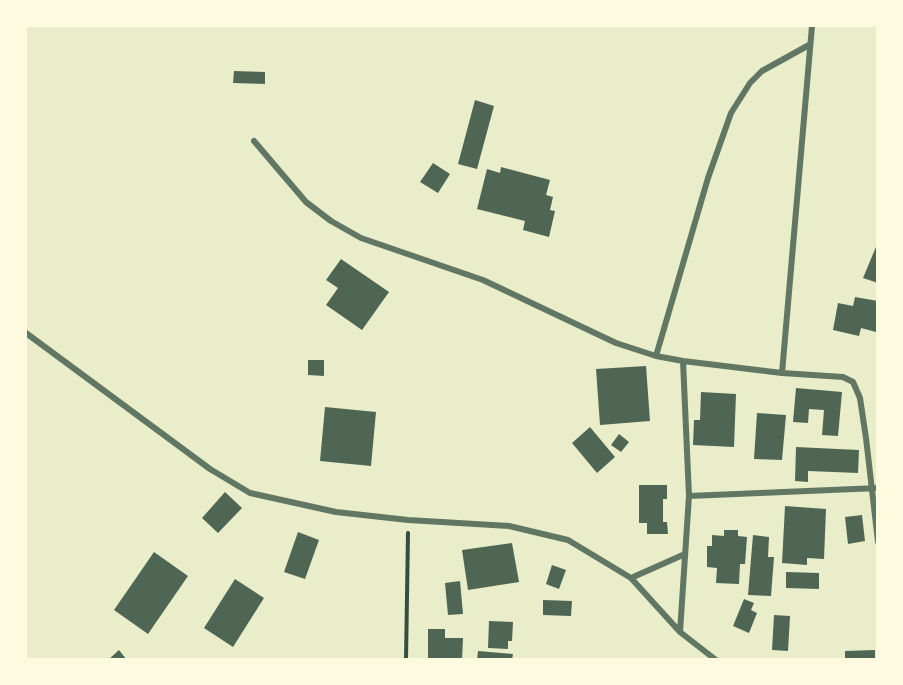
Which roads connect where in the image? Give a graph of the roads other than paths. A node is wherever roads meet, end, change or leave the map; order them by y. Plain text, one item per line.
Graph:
1 (812, 26) edge
2 (809, 45) junction
3 (254, 141) dead end
4 (26, 333) edge
5 (656, 356) junction
6 (682, 361) junction
7 (782, 373) junction
8 (874, 489) edge
9 (689, 496) junction
10 (878, 542) edge
11 (685, 554) junction
12 (631, 578) junction
13 (680, 632) junction
14 (716, 660) edge

1 - 2 street
2 - 5 street
2 - 7 street
3 - 5 street
4 - 12 street
5 - 6 street
6 - 7 street
6 - 9 street
7 - 8 street
8 - 9 street
8 - 10 street
9 - 11 street
11 - 12 street
11 - 13 street
12 - 13 street
13 - 14 street

